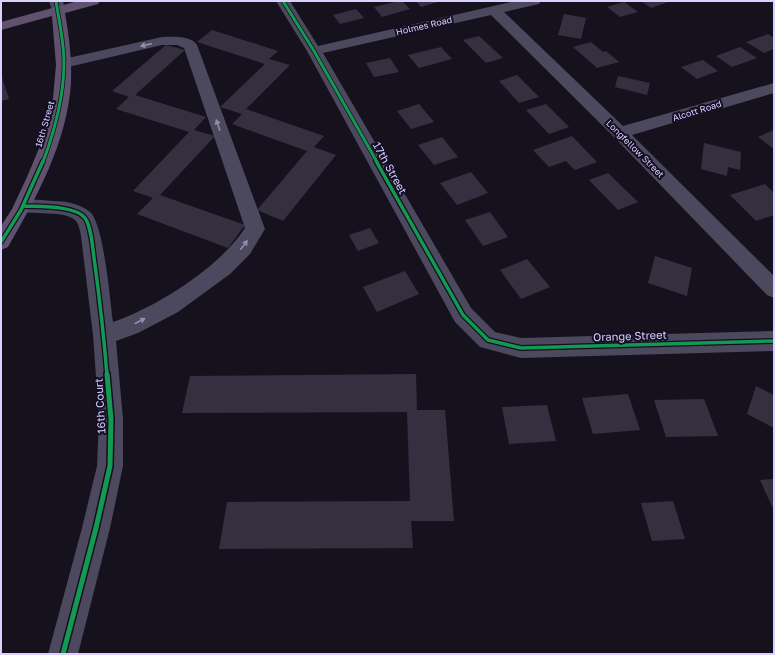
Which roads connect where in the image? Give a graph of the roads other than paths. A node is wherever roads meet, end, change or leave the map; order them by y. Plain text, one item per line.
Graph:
1 (93, 1) edge
2 (283, 1) edge
3 (534, 1) edge
4 (57, 6) edge
5 (494, 10) junction
6 (1, 26) edge
7 (314, 51) junction
8 (64, 63) junction
9 (774, 88) edge
10 (620, 133) junction
11 (23, 206) junction
12 (1, 242) edge
13 (774, 289) edge
14 (104, 336) junction
15 (488, 340) joint
16 (774, 341) edge
17 (63, 654) edge

1 - 4 main road
2 - 7 street, 17th Street
3 - 5 street, Holmes Road
4 - 6 main road
4 - 8 main road, 16th Street
5 - 7 street, Holmes Road
5 - 10 street, Longfellow Street
7 - 15 street, 17th Street
8 - 11 main road, 16th Street
14 -> 8 street
9 - 10 street, Alcott Road
10 - 13 street, Longfellow Street
11 - 12 main road, 16th Street
11 - 14 street, 16th Court
14 - 17 street, 16th Court
15 - 16 street, Orange Street

